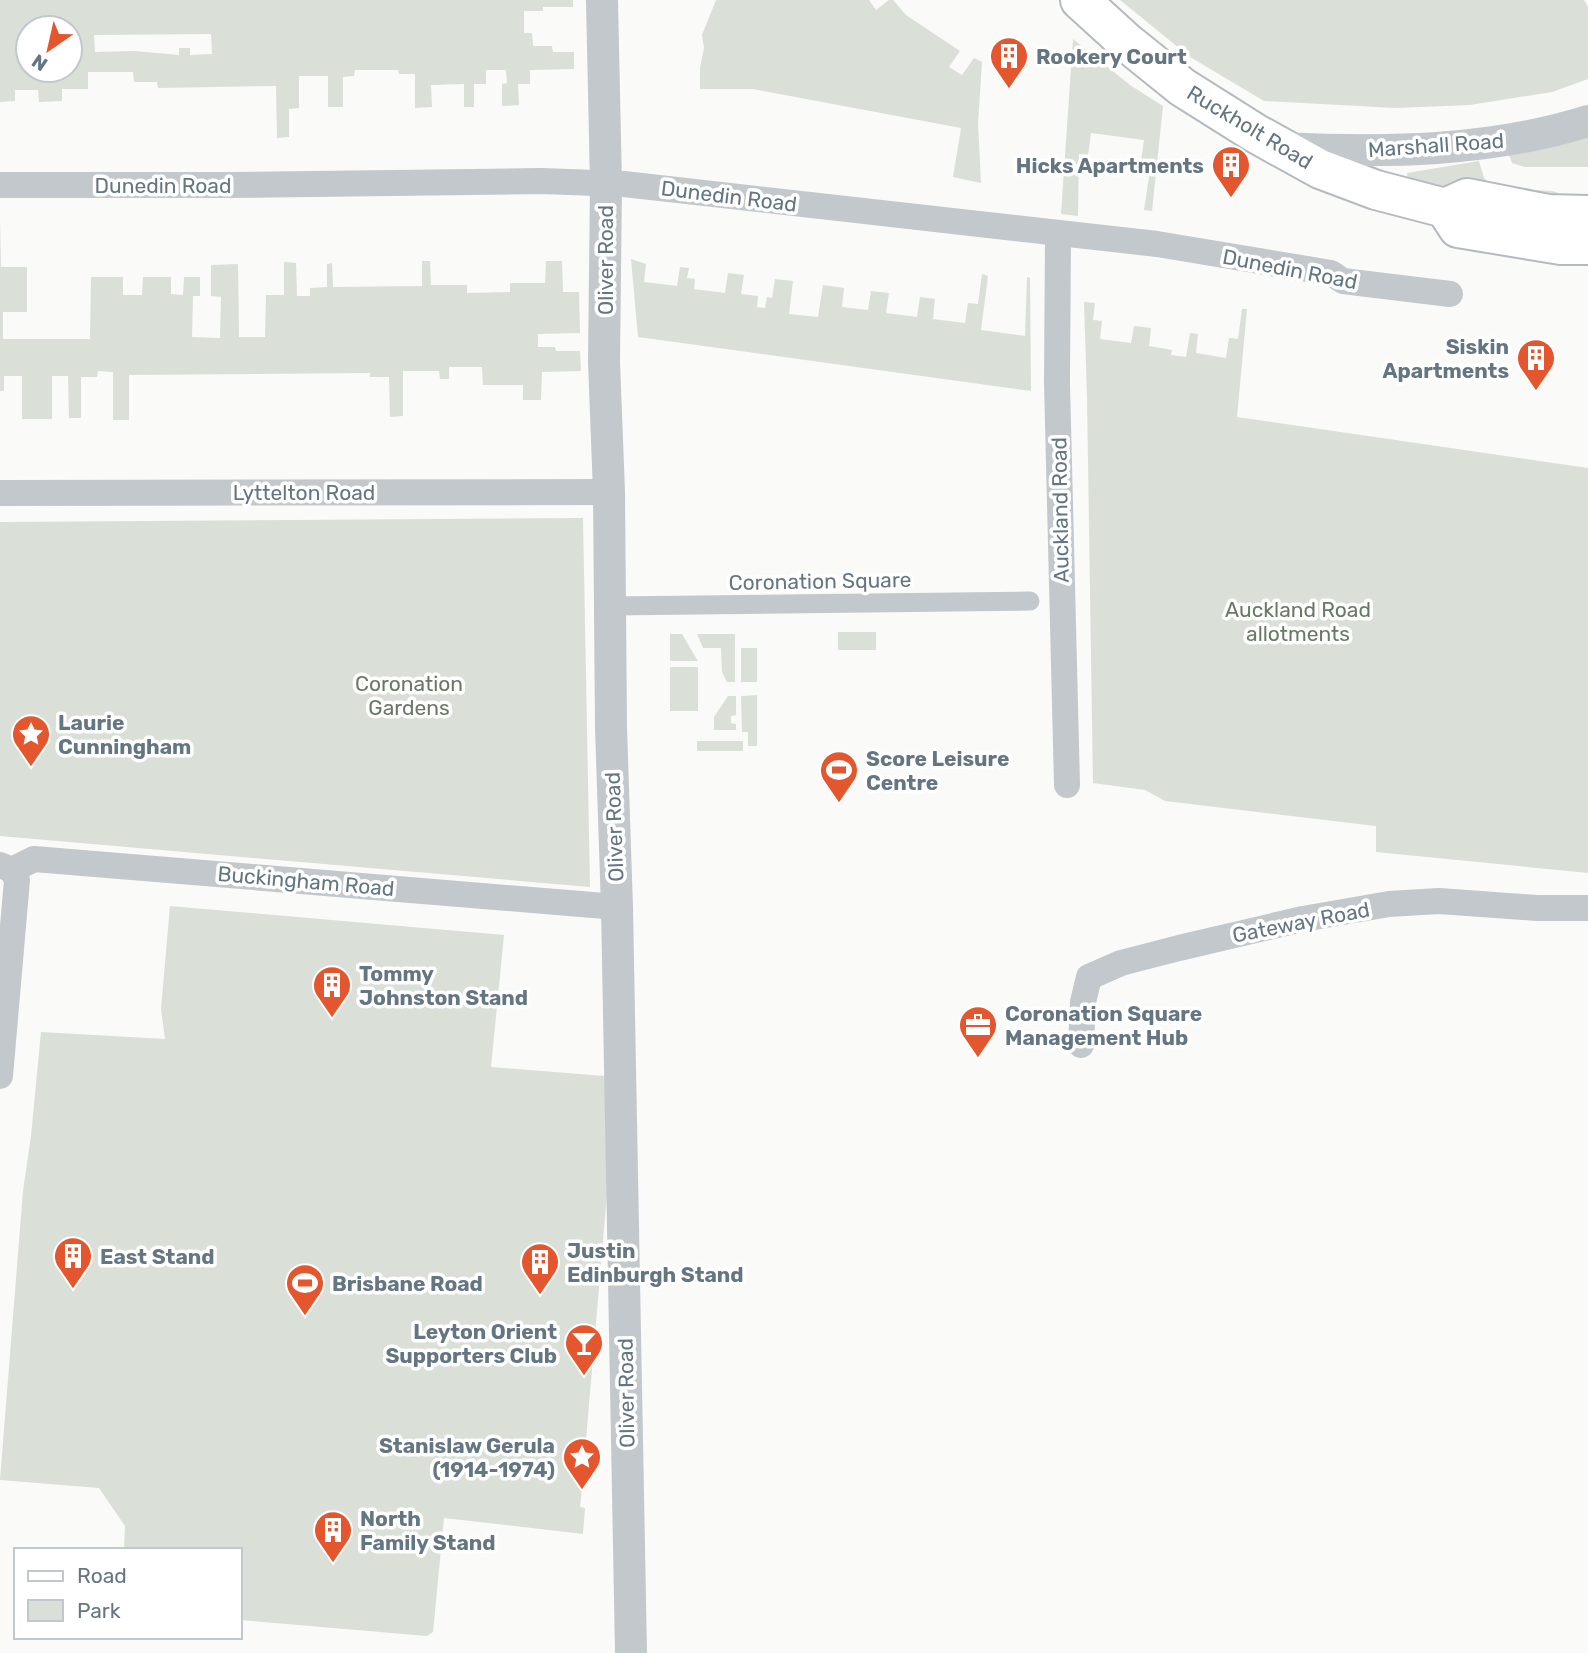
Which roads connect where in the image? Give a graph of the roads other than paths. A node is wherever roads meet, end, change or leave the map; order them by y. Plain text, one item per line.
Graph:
1 (602, 0) edge
2 (1080, 0) edge
3 (1588, 121) edge
4 (1281, 148) junction
5 (606, 184) junction
6 (0, 185) edge
7 (1445, 208) junction
8 (1588, 215) edge
9 (1058, 234) junction
10 (1588, 245) edge
11 (1450, 294) dead end
12 (609, 492) junction
13 (0, 493) edge
14 (1030, 601) dead end
15 (610, 606) junction
16 (1067, 785) dead end
17 (6, 867) edge
18 (617, 907) junction
19 (1588, 908) edge
20 (1081, 1045) dead end
21 (0, 1076) edge
22 (631, 1653) edge

1 - 5 street, Oliver Road
2 - 4 main road, Ruckholt Road
3 - 4 street, Marshall Road
4 - 7 main road, Ruckholt Road
5 - 6 street, Dunedin Road
5 - 9 street, Dunedin Road
5 - 12 street, Oliver Road
7 - 8 main road, Ruckholt Road
7 - 10 main road, Ruckholt Road
9 - 11 street, Dunedin Road
9 - 16 street, Auckland Road
12 - 13 street, Lyttelton Road
12 - 15 street, Oliver Road
14 - 15 street, Coronation Square
15 - 18 street, Oliver Road
17 - 18 street, Buckingham Road
17 - 21 street
18 - 22 street, Oliver Road
19 - 20 street, Gateway Road

